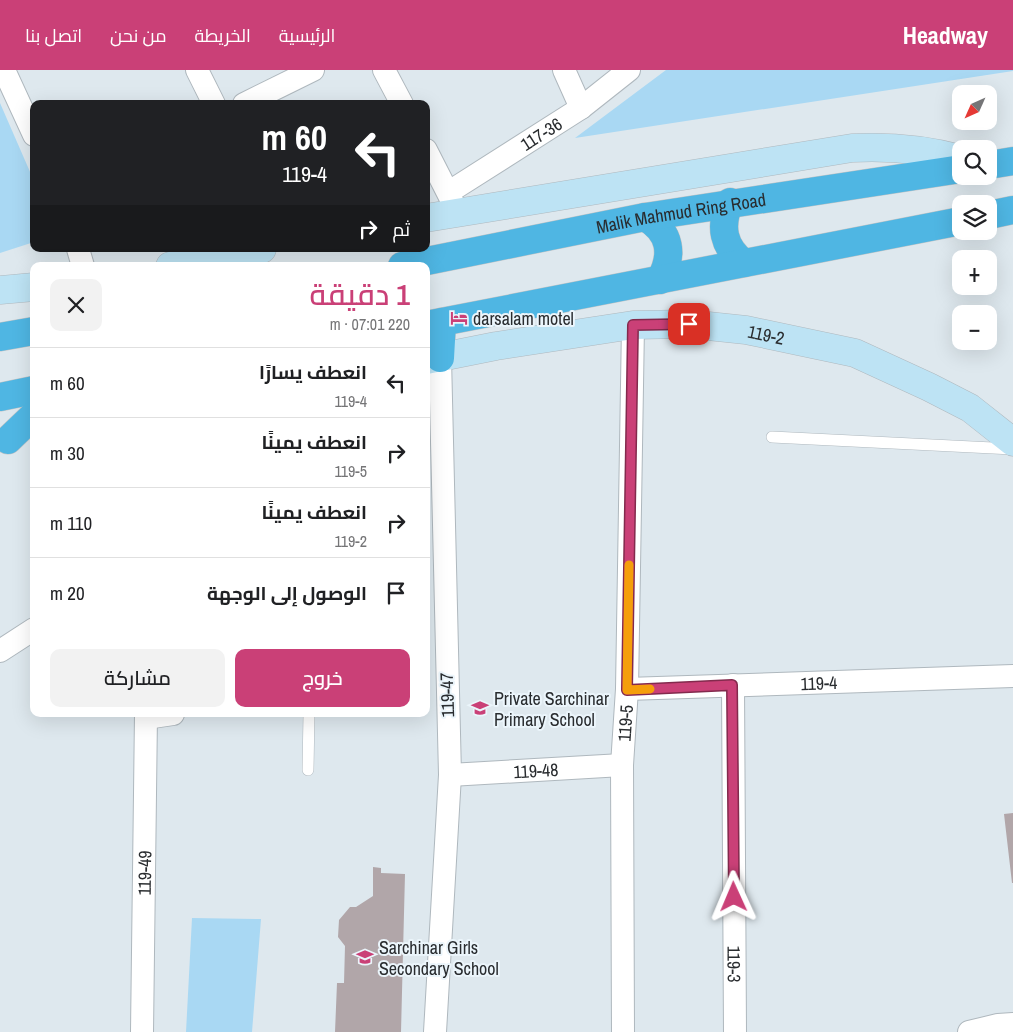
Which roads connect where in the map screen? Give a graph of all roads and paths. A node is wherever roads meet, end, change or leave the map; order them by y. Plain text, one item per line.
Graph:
1 (4, 70) edge
2 (197, 70) edge
3 (314, 70) edge
4 (384, 70) edge
5 (564, 70) edge
6 (629, 70) edge
7 (212, 100) edge
8 (252, 100) edge
9 (400, 100) edge
10 (581, 108) junction
11 (30, 126) edge
12 (952, 157) edge
13 (430, 158) edge
14 (1013, 161) edge
15 (997, 164) edge
16 (952, 170) edge
17 (453, 202) junction
18 (730, 202) junction
19 (1013, 210) edge
20 (997, 213) edge
21 (430, 216) edge
22 (645, 217) junction
23 (952, 222) edge
24 (246, 252) edge
25 (192, 262) edge
26 (422, 262) edge
27 (744, 263) junction
28 (660, 280) junction
29 (30, 287) edge
30 (0, 290) edge
31 (434, 324) edge
32 (633, 325) junction
33 (30, 332) edge
34 (0, 337) edge
35 (433, 359) edge
36 (30, 391) edge
37 (0, 397) edge
38 (30, 420) edge
39 (772, 437) dead end
40 (14, 439) edge
41 (435, 441) edge
42 (1013, 442) edge
43 (1013, 449) edge
44 (30, 632) edge
45 (0, 651) edge
46 (436, 670) edge
47 (1013, 676) edge
48 (732, 685) junction
49 (627, 690) junction
50 (146, 717) edge
51 (309, 717) edge
52 (622, 765) junction
53 (308, 770) dead end
54 (450, 775) junction
55 (1013, 1024) edge
56 (970, 1031) edge
57 (142, 1032) edge
58 (435, 1032) edge
59 (623, 1032) edge
60 (735, 1032) edge

1 - 11 street
2 - 7 street
3 - 8 street
4 - 9 street
5 - 10 street
6 - 10 street, 117-36
10 - 17 street, 117-36
12 - 17 main road
13 - 17 street
14 - 15 highway
16 - 18 highway, Malik Mahmud Ring Road
17 - 21 main road
18 - 22 highway, Malik Mahmud Ring Road
18 - 27 highway
19 - 20 highway
22 - 26 highway, Malik Mahmud Ring Road
22 - 28 highway
23 - 27 highway
24 - 25 main road
27 - 28 highway
28 - 31 highway
29 - 30 main road
31 - 35 highway
32 - 35 main road, 119-2
32 - 42 main road, 119-2
32 - 49 street, 119-5
33 - 34 highway
35 - 41 street, 119-47
36 - 37 highway
38 - 40 highway
39 - 43 lane
41 - 46 street, 119-47
44 - 45 street
46 - 54 street, 119-47
47 - 48 street, 119-4
48 - 49 street, 119-4
48 - 60 street, 119-3
49 - 52 street, 119-5
50 - 57 street, 119-49
51 - 53 lane
52 - 54 street, 119-48
52 - 59 street, 119-5
54 - 58 street, 119-47
55 - 56 street

